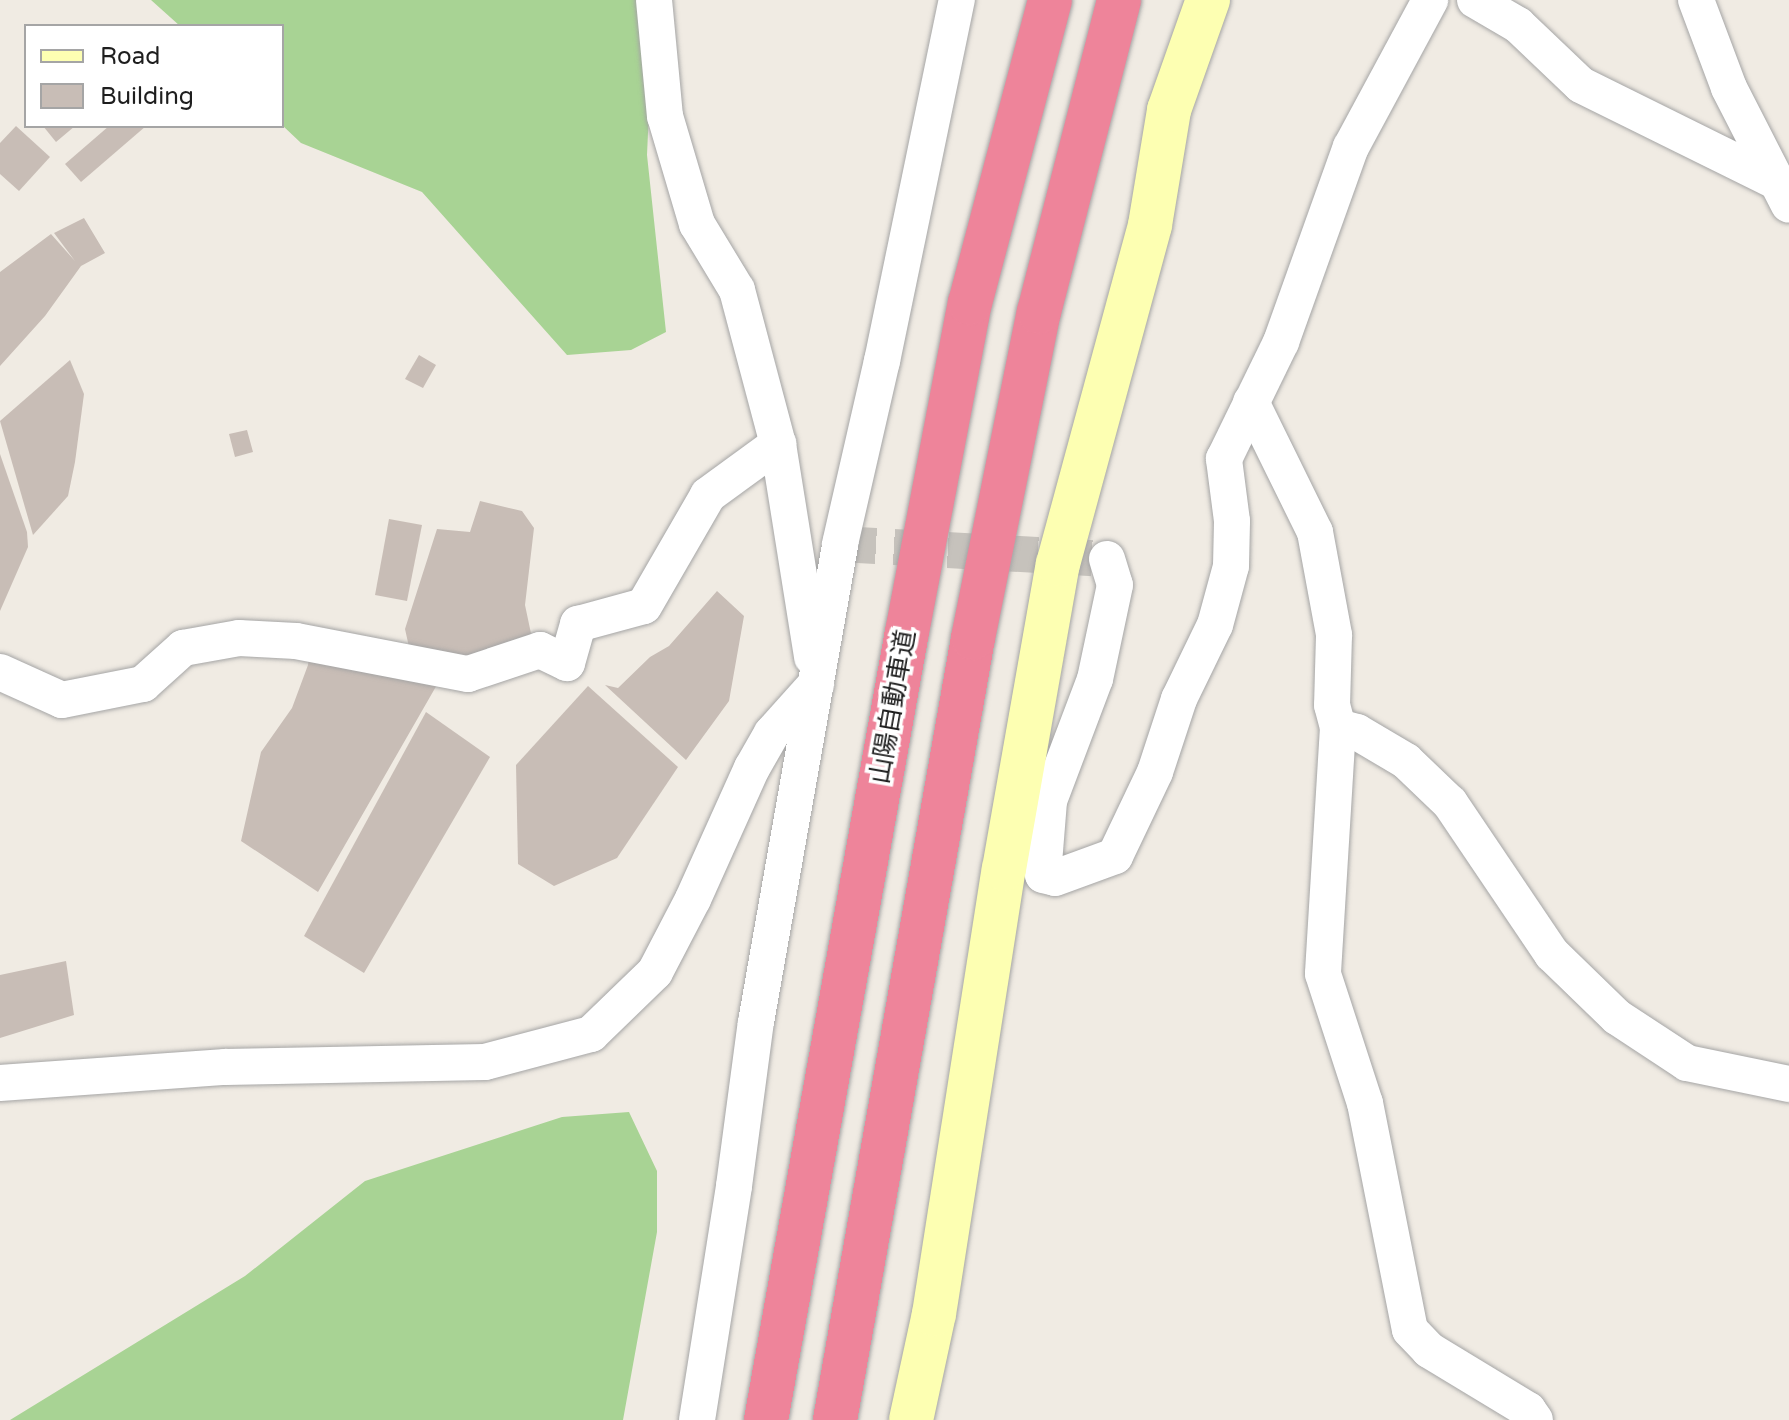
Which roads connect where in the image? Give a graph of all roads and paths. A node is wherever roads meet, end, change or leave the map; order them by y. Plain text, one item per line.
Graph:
1 (654, 0) edge
2 (957, 0) edge
3 (1050, 0) edge
4 (1119, 0) edge
5 (1208, 0) edge
6 (1430, 0) edge
7 (1475, 0) edge
8 (1696, 0) edge
9 (1783, 194) edge
10 (1251, 402) junction
11 (778, 444) junction
12 (1107, 559) dead end
13 (0, 672) edge
14 (817, 682) junction
15 (1338, 727) junction
16 (0, 1083) edge
17 (1789, 1084) edge
18 (697, 1420) edge
19 (766, 1420) edge
20 (835, 1420) edge
21 (911, 1420) edge
22 (1535, 1420) edge

1 - 11 street
2 - 14 street
3 - 19 highway, 山陽自動車道
4 - 20 highway
5 - 21 street
6 - 10 street
7 - 9 street
8 - 9 street
10 - 12 street
10 - 15 street
11 - 13 street
11 - 14 street
14 - 16 street
14 - 18 street
15 - 17 street
15 - 22 street

